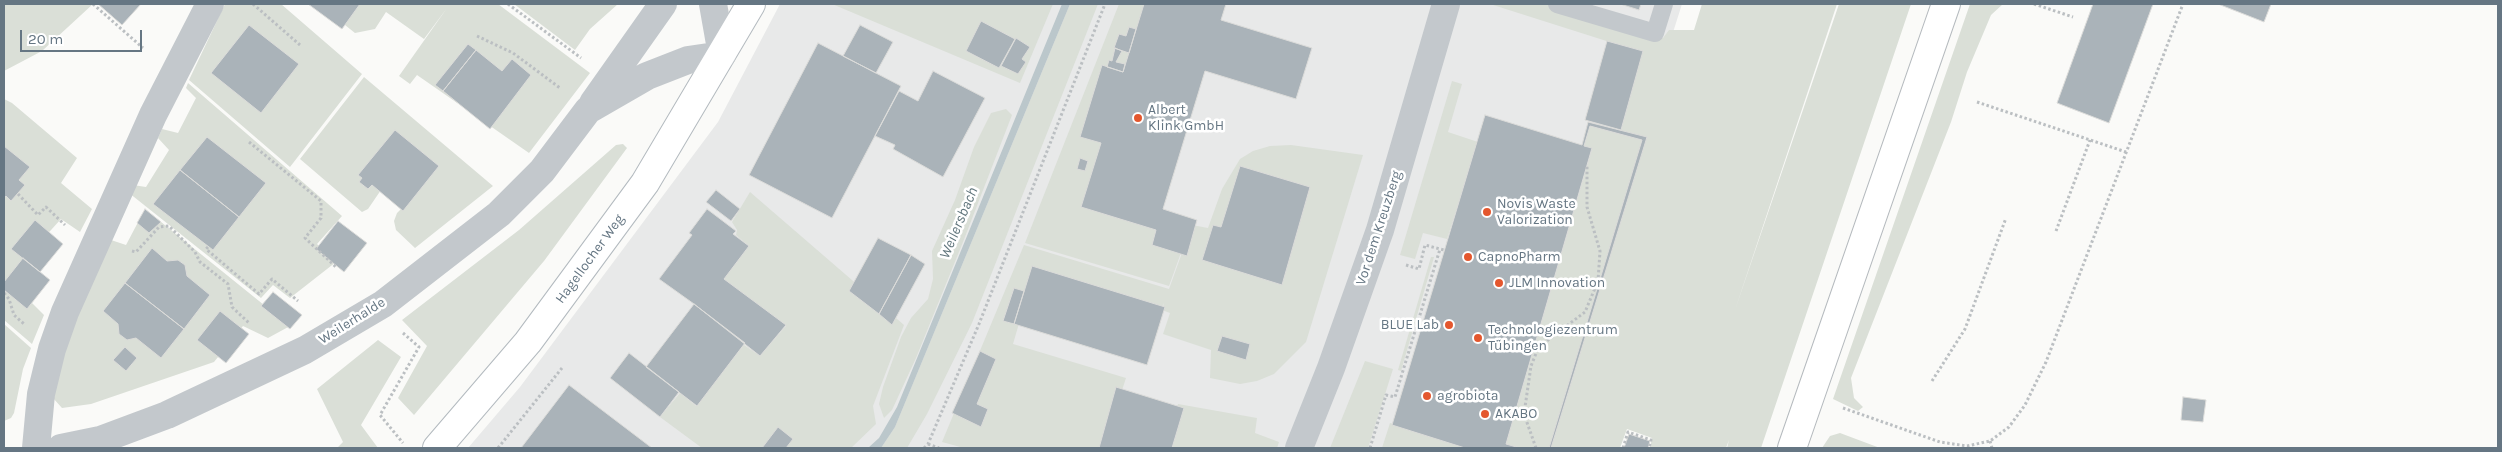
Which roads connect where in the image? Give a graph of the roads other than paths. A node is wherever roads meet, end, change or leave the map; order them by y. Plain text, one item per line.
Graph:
1 (210, 4) edge
2 (663, 4) edge
3 (713, 4) edge
4 (751, 4) edge
5 (1446, 4) edge
6 (1557, 4) edge
7 (1664, 4) edge
8 (1946, 4) edge
9 (722, 55) junction
10 (588, 110) junction
11 (36, 448) edge
12 (61, 448) edge
13 (437, 448) edge
14 (1299, 448) edge
15 (1792, 448) edge

1 - 11 street
2 - 10 street, Weilerhalde
3 - 9 street
4 - 9 street, Hagellocher Weg
5 - 14 street, Vor dem Kreuzberg
6 - 7 lane
8 - 15 street
9 - 10 street, Weilerhalde
9 - 13 street, Hagellocher Weg
10 - 12 street, Weilerhalde

